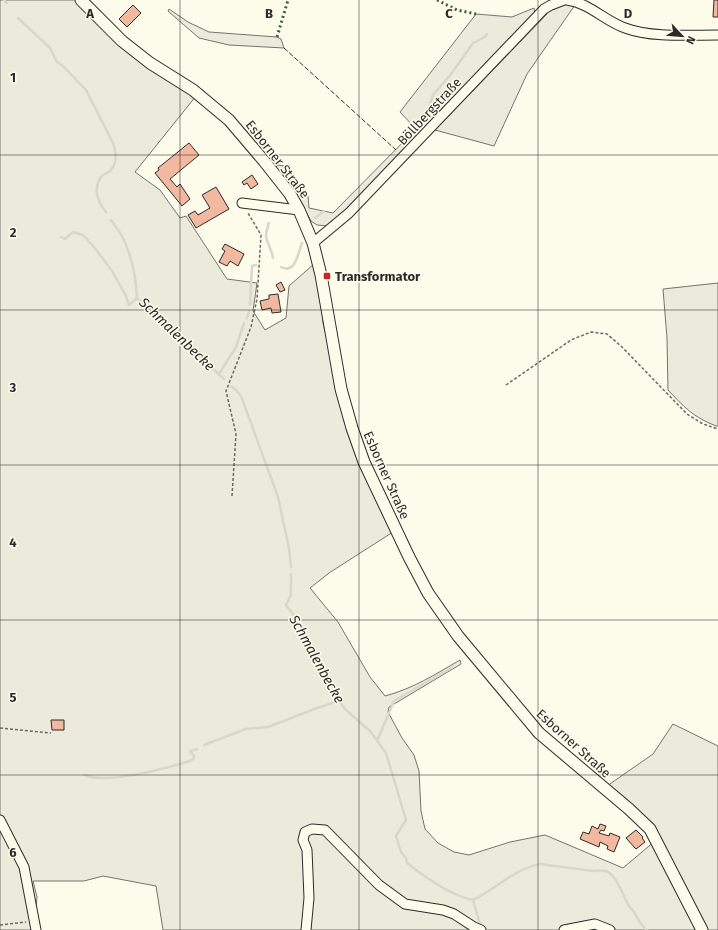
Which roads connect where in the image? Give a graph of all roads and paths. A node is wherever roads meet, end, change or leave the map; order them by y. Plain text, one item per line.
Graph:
1 (81, 0) edge
2 (566, 0) edge
3 (718, 35) edge
4 (242, 203) joint
5 (299, 210) junction
6 (313, 243) junction
7 (506, 385) dead end
8 (718, 429) edge
9 (232, 496) dead end
10 (0, 728) edge
11 (51, 733) dead end
12 (0, 820) edge
13 (0, 925) edge
14 (35, 925) edge
15 (306, 930) edge
16 (482, 930) edge
17 (564, 930) edge
18 (610, 930) edge
19 (702, 930) edge

1 - 5 main road, Esborner Straße
2 - 3 street, Böllbergstraße
2 - 6 street, Böllbergstraße
4 - 5 street
4 - 9 path
5 - 6 main road, Esborner Straße
6 - 19 main road, Esborner Straße
7 - 8 path
10 - 11 path
12 - 14 street
13 - 14 path
15 - 16 street
17 - 18 street

